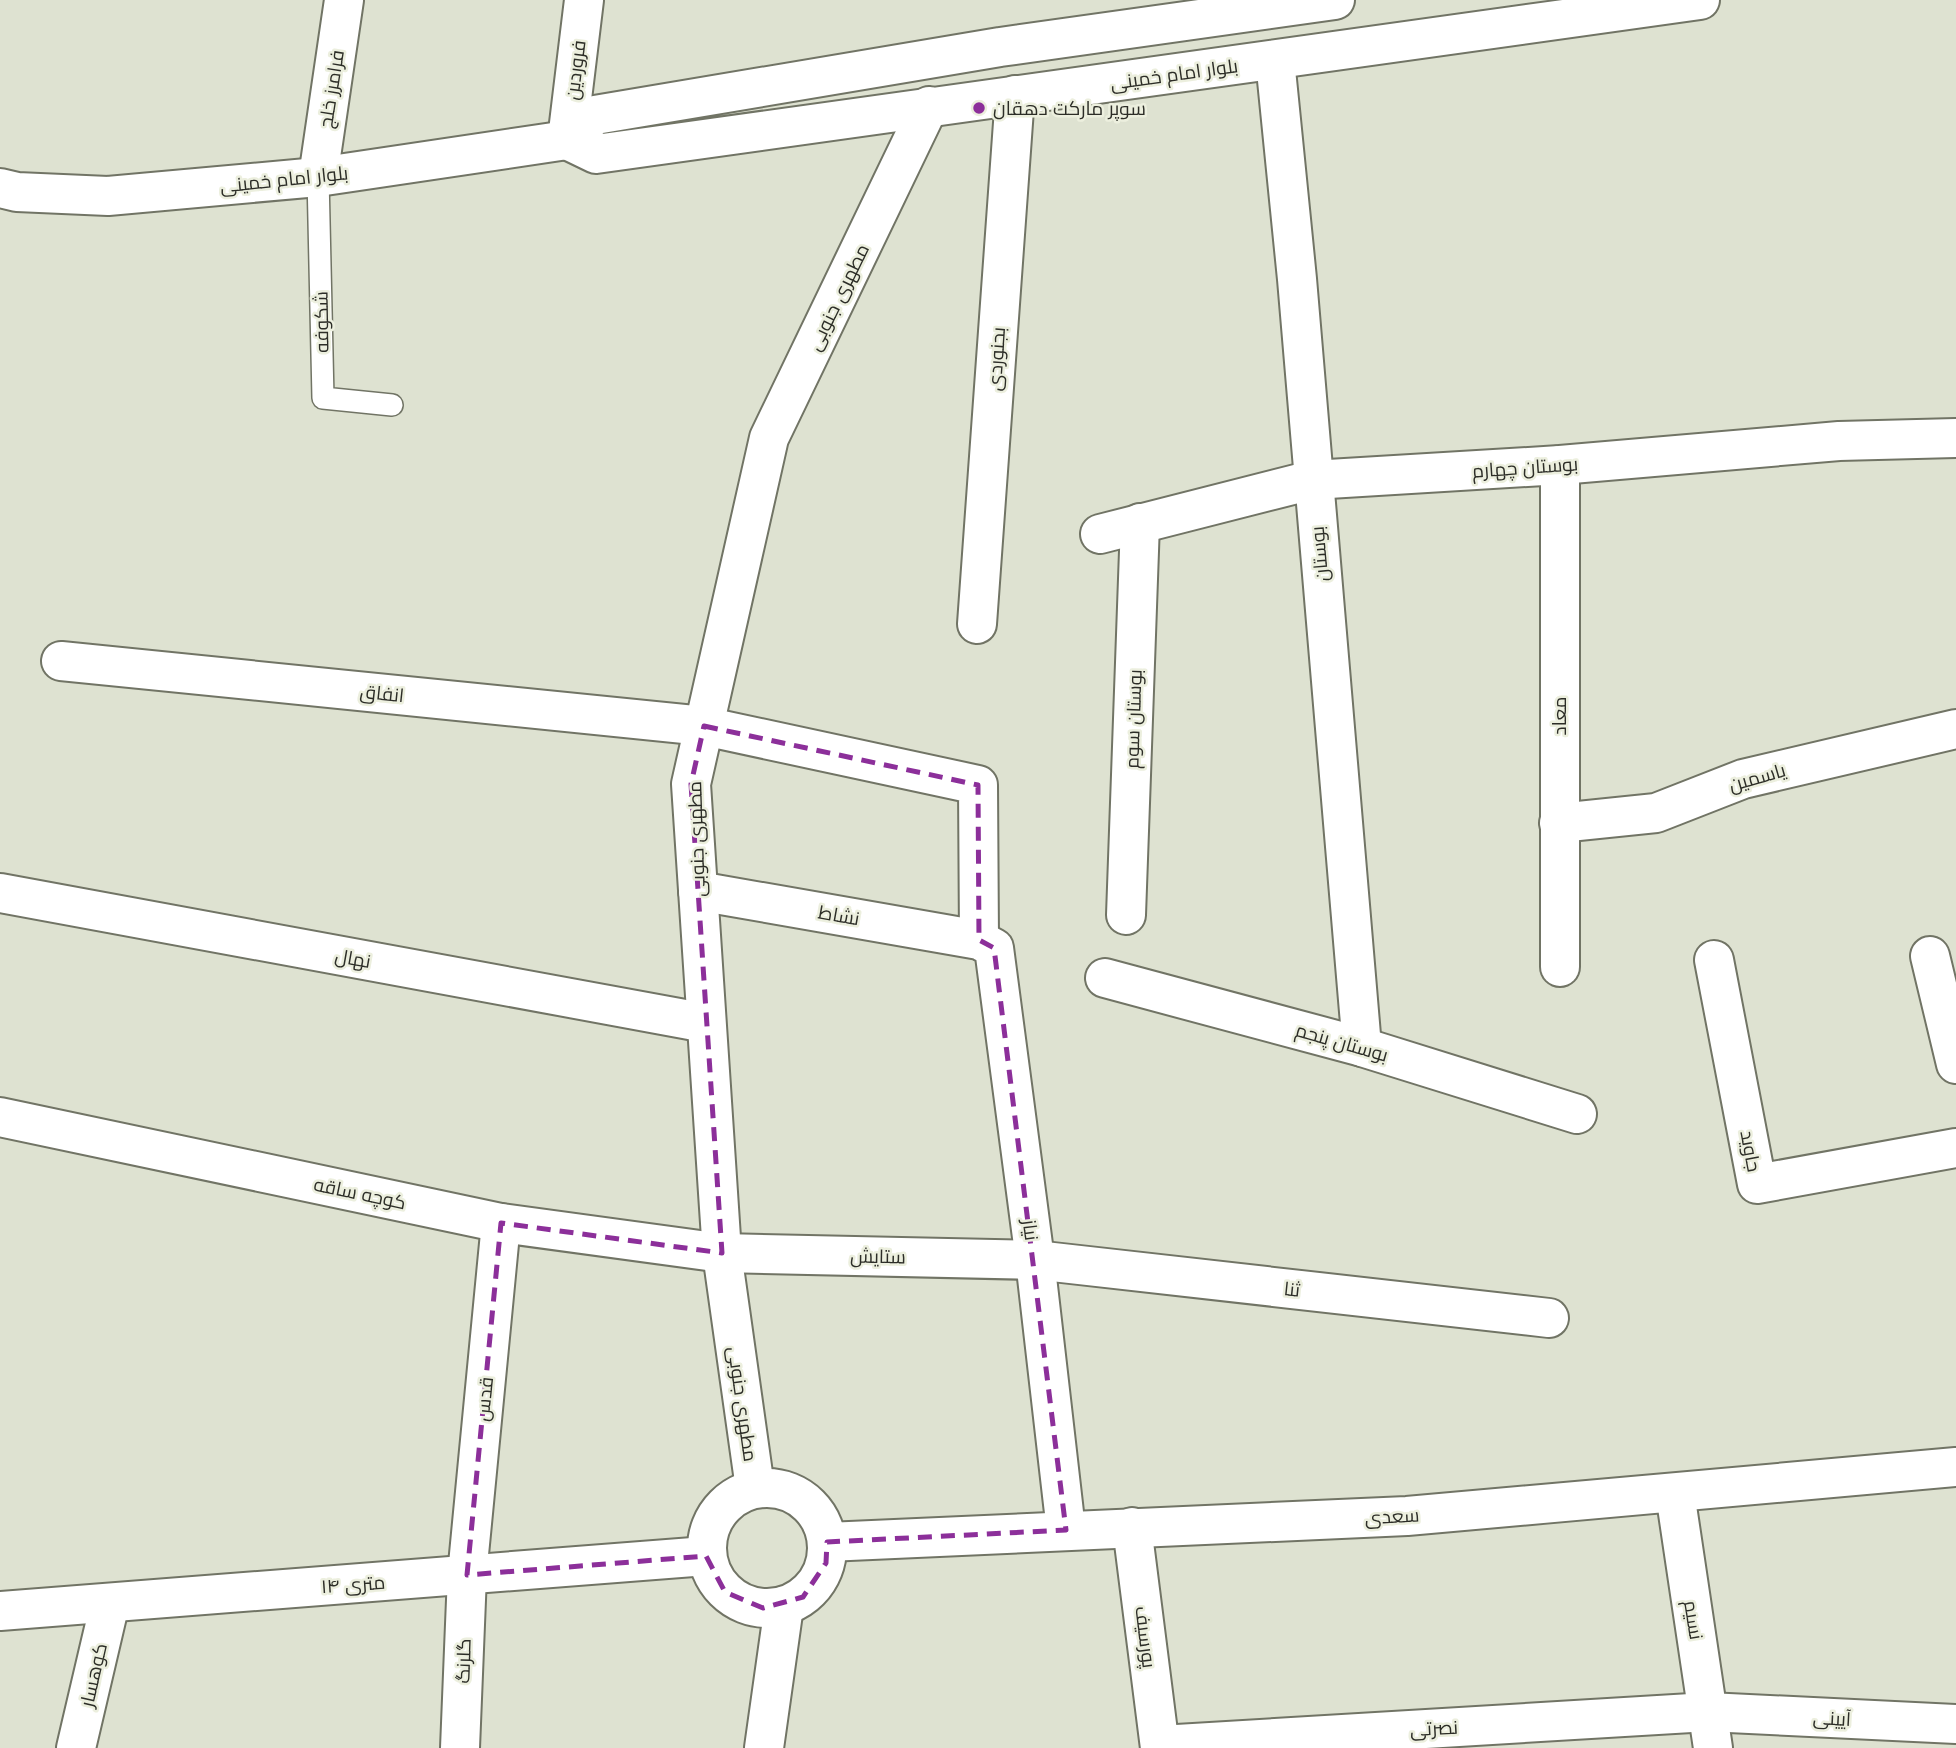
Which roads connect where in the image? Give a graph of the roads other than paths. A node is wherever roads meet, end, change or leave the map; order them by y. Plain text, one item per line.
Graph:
1 (345, 0) edge
2 (584, 0) edge
3 (1335, 0) edge
4 (1700, 0) edge
5 (1175, 11) edge
6 (1275, 60) junction
7 (1015, 95) junction
8 (929, 106) junction
9 (567, 140) junction
10 (318, 177) junction
11 (0, 188) edge
12 (392, 405) dead end
13 (1956, 438) edge
14 (1560, 465) junction
15 (1312, 480) junction
16 (1140, 523) junction
17 (1100, 534) dead end
18 (977, 624) dead end
19 (61, 661) dead end
20 (704, 726) junction
21 (1956, 729) edge
22 (1559, 824) junction
23 (698, 891) junction
24 (0, 893) edge
25 (1126, 915) dead end
26 (979, 940) junction
27 (1930, 956) dead end
28 (1714, 960) dead end
29 (1560, 967) dead end
30 (1105, 978) dead end
31 (706, 1023) junction
32 (1362, 1047) junction
33 (1956, 1065) edge
34 (1577, 1114) dead end
35 (0, 1117) edge
36 (1956, 1148) edge
37 (501, 1223) junction
38 (722, 1253) junction
39 (1035, 1260) junction
40 (1549, 1318) dead end
41 (1956, 1468) edge
42 (755, 1488) junction
43 (1675, 1493) junction
44 (1132, 1527) junction
45 (1066, 1530) junction
46 (827, 1542) junction
47 (706, 1556) junction
48 (467, 1575) junction
49 (110, 1603) junction
50 (784, 1606) junction
51 (0, 1611) edge
52 (1956, 1724) edge
53 (1711, 1730) edge
54 (1160, 1746) edge
55 (76, 1748) edge
56 (460, 1748) edge
57 (764, 1748) edge

1 - 10 street, فرامرز خلج
2 - 9 street, فروردین
3 - 5 street
4 - 6 street, بلوار امام خمینی
5 - 9 street
6 - 7 street, بلوار امام خمینی
6 - 15 street, بوستان
7 - 8 street, بلوار امام خمینی
7 - 18 street, بجنوردی
8 - 9 street, بلوار امام خمینی
8 - 20 street, مطهری جنوبی
9 - 10 street, بلوار امام خمینی
10 - 11 street, بلوار امام خمینی
10 - 12 lane, شکوفه
13 - 14 street, بوستان چهارم
14 - 15 street, بوستان چهارم
14 - 22 street, معاد
15 - 16 street, بوستان چهارم
15 - 32 street, بوستان
16 - 17 street, بوستان چهارم
16 - 25 street, بوستان سوم
19 - 20 street, انفاق
20 - 23 street, مطهری جنوبی
20 - 26 street, انفاق
21 - 22 street, یاسمین
22 - 29 street, معاد
23 - 26 street, نشاط
23 - 31 street, مطهری جنوبی
24 - 31 street, نهال
26 - 39 street, نیاز
27 - 33 street
28 - 36 street, جاوید
30 - 32 street, بوستان پنجم
31 - 38 street, مطهری جنوبی
32 - 34 street, بوستان پنجم
35 - 37 street, کوچه ساقه
37 - 38 street, کوچه ساقه
37 - 48 street, قدس
38 - 39 street, ستایش
38 - 42 street, مطهری جنوبی
39 - 40 street, ثنا
39 - 45 street, نیاز
41 - 43 street, سعدی
42 - 46 street
42 - 47 street
43 - 44 street, سعدی
43 - 53 street, نسیم
44 - 45 street, سعدی
44 - 54 street, پورسیف
45 - 46 street, سعدی
46 - 50 street
47 - 48 street, متری ۱۴
47 - 50 street
48 - 49 street, متری ۱۴
48 - 56 street, گلرنگ
49 - 51 street, متری ۱۴
49 - 55 street, کوهسار
50 - 57 street
52 - 53 street, آیینی
53 - 54 street, نصرتی

